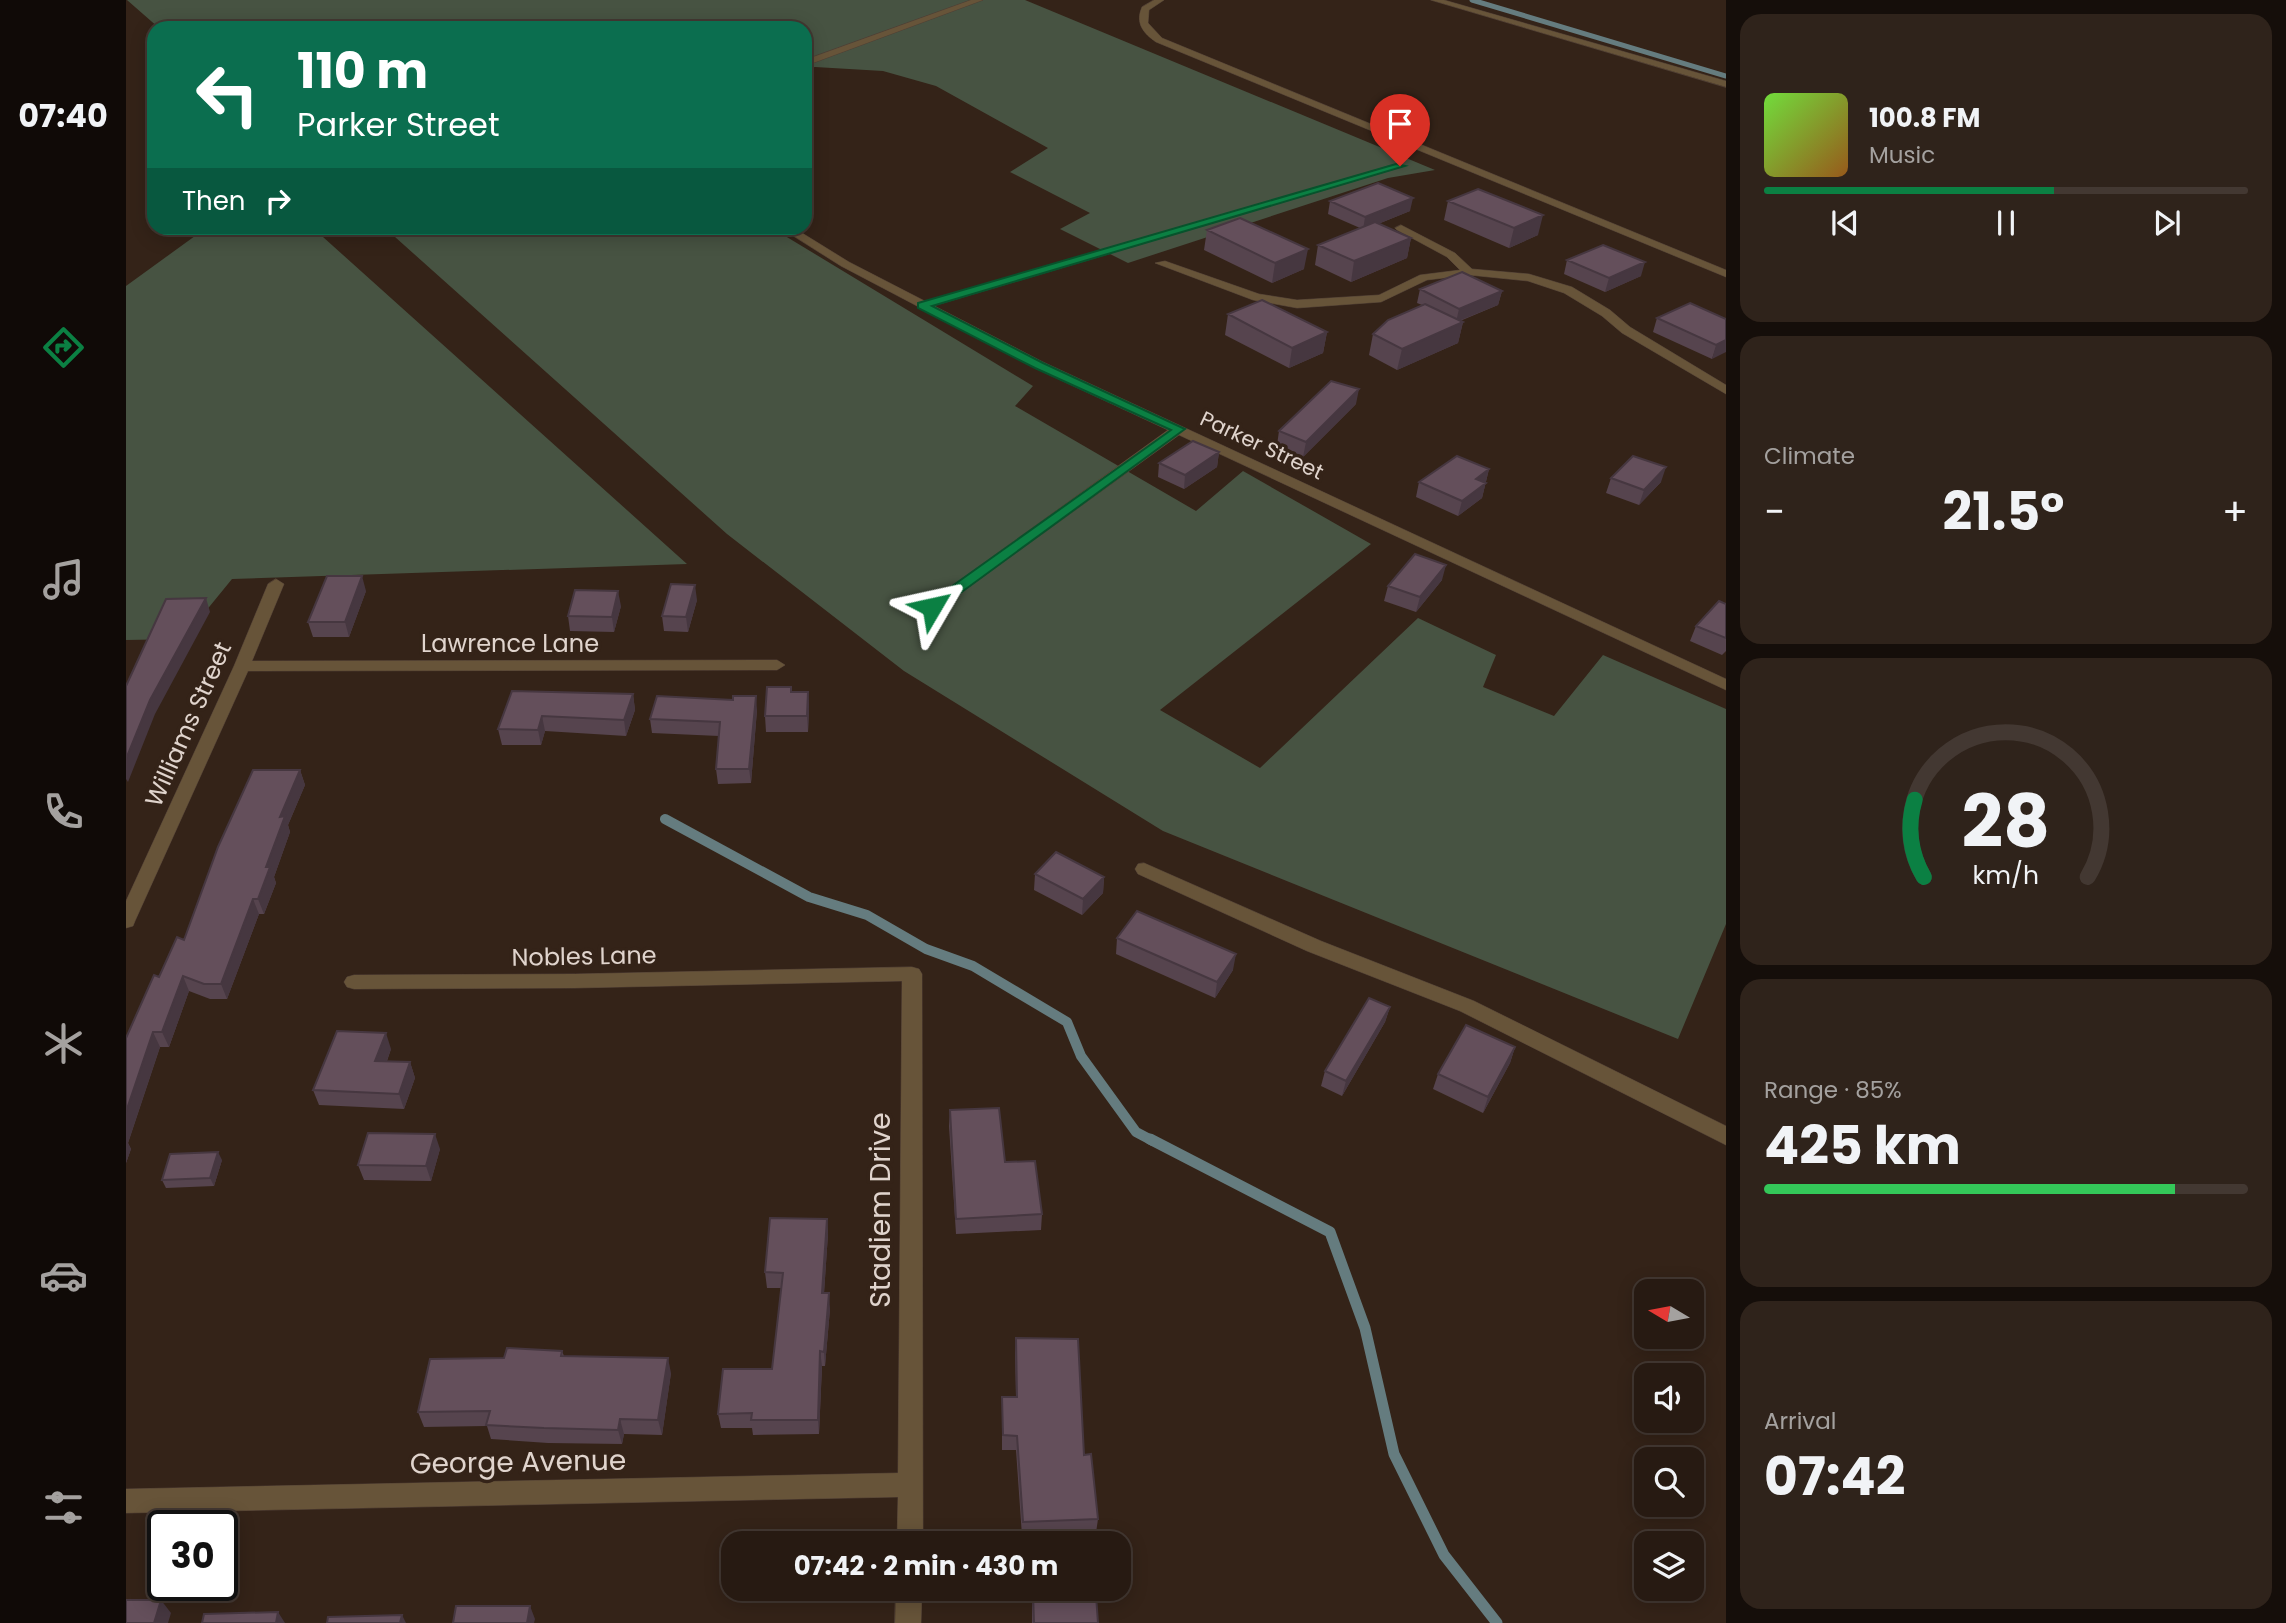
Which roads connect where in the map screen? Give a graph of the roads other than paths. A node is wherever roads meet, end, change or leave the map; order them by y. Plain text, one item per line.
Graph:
1 (979, 0) edge
2 (1160, 0) edge
3 (1435, 0) edge
4 (812, 60) edge
5 (1726, 84) edge
6 (1400, 166) dead end
7 (1401, 228) dead end
8 (798, 235) edge
9 (1161, 263) dead end
10 (1469, 272) junction
11 (1726, 274) edge
12 (922, 305) junction
13 (1726, 390) edge
14 (1179, 429) junction
15 (276, 584) dead end
16 (932, 607) dead end
17 (778, 665) dead end
18 (242, 666) junction
19 (1726, 685) edge
20 (1144, 869) dead end
21 (126, 921) edge
22 (815, 976) joint
23 (354, 982) dead end
24 (1726, 1136) edge
25 (911, 1485) junction
26 (126, 1501) edge
27 (910, 1531) edge
28 (909, 1601) edge
29 (908, 1623) edge

1 - 4 street
2 - 11 street
3 - 5 street
6 - 12 street
7 - 10 street
8 - 12 street, Parker Street
9 - 10 street
10 - 13 street
12 - 14 street, Parker Street
14 - 16 street
14 - 19 street, Parker Street
15 - 18 street, Williams Street
17 - 18 street, Lawrence Lane
18 - 21 street, Williams Street
20 - 24 street
22 - 23 street, Nobles Lane
22 - 25 street, Stadiem Drive
25 - 26 street, George Avenue
25 - 27 street, Stadiem Drive
28 - 29 street

